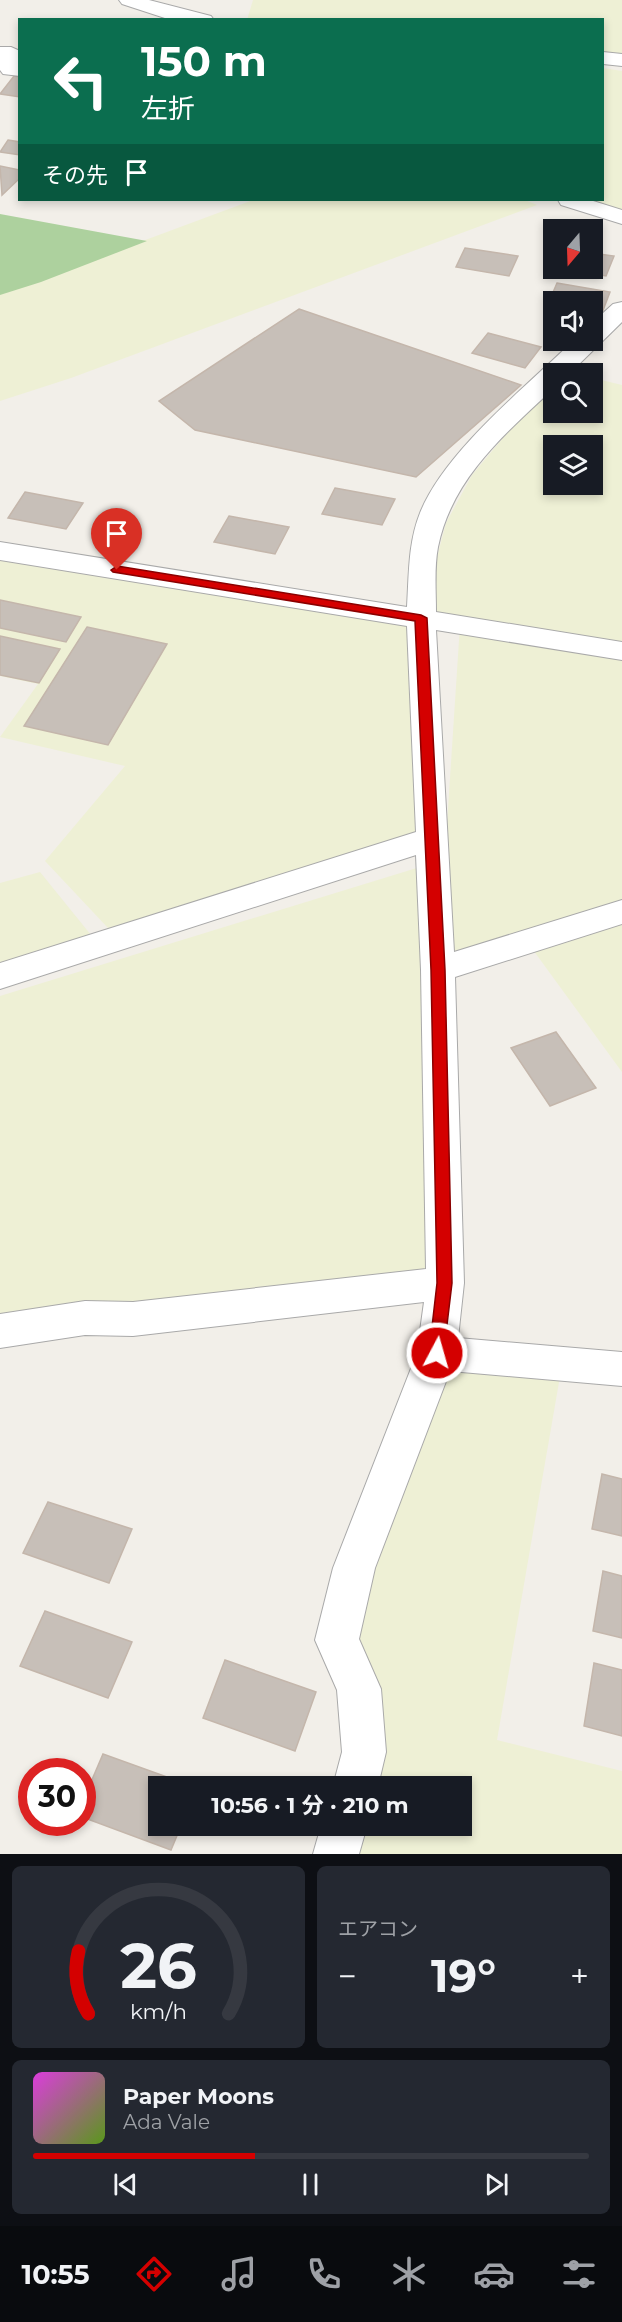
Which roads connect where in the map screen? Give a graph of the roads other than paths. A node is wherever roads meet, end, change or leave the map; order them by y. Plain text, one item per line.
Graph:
1 (129, 0) edge
2 (194, 18) edge
3 (0, 53) edge
4 (604, 58) edge
5 (622, 60) edge
6 (18, 70) edge
7 (572, 201) edge
8 (622, 217) edge
9 (622, 309) edge
10 (603, 327) edge
11 (578, 351) edge
12 (565, 363) edge
13 (543, 384) edge
14 (0, 551) edge
15 (421, 618) junction
16 (622, 651) edge
17 (431, 839) junction
18 (622, 912) edge
19 (438, 970) junction
20 (0, 976) edge
21 (445, 1283) junction
22 (0, 1331) edge
23 (437, 1353) junction
24 (622, 1369) edge
25 (358, 1776) edge
26 (341, 1836) edge
27 (336, 1854) edge

1 - 2 street
3 - 6 street
4 - 5 street
7 - 8 street
9 - 10 street
11 - 12 street
13 - 15 street
14 - 15 street
15 - 16 street
15 - 17 street
17 - 19 street
17 - 20 street
18 - 19 street
19 - 21 street
21 - 22 street
21 - 23 street
23 - 24 street
23 - 25 street
26 - 27 street

